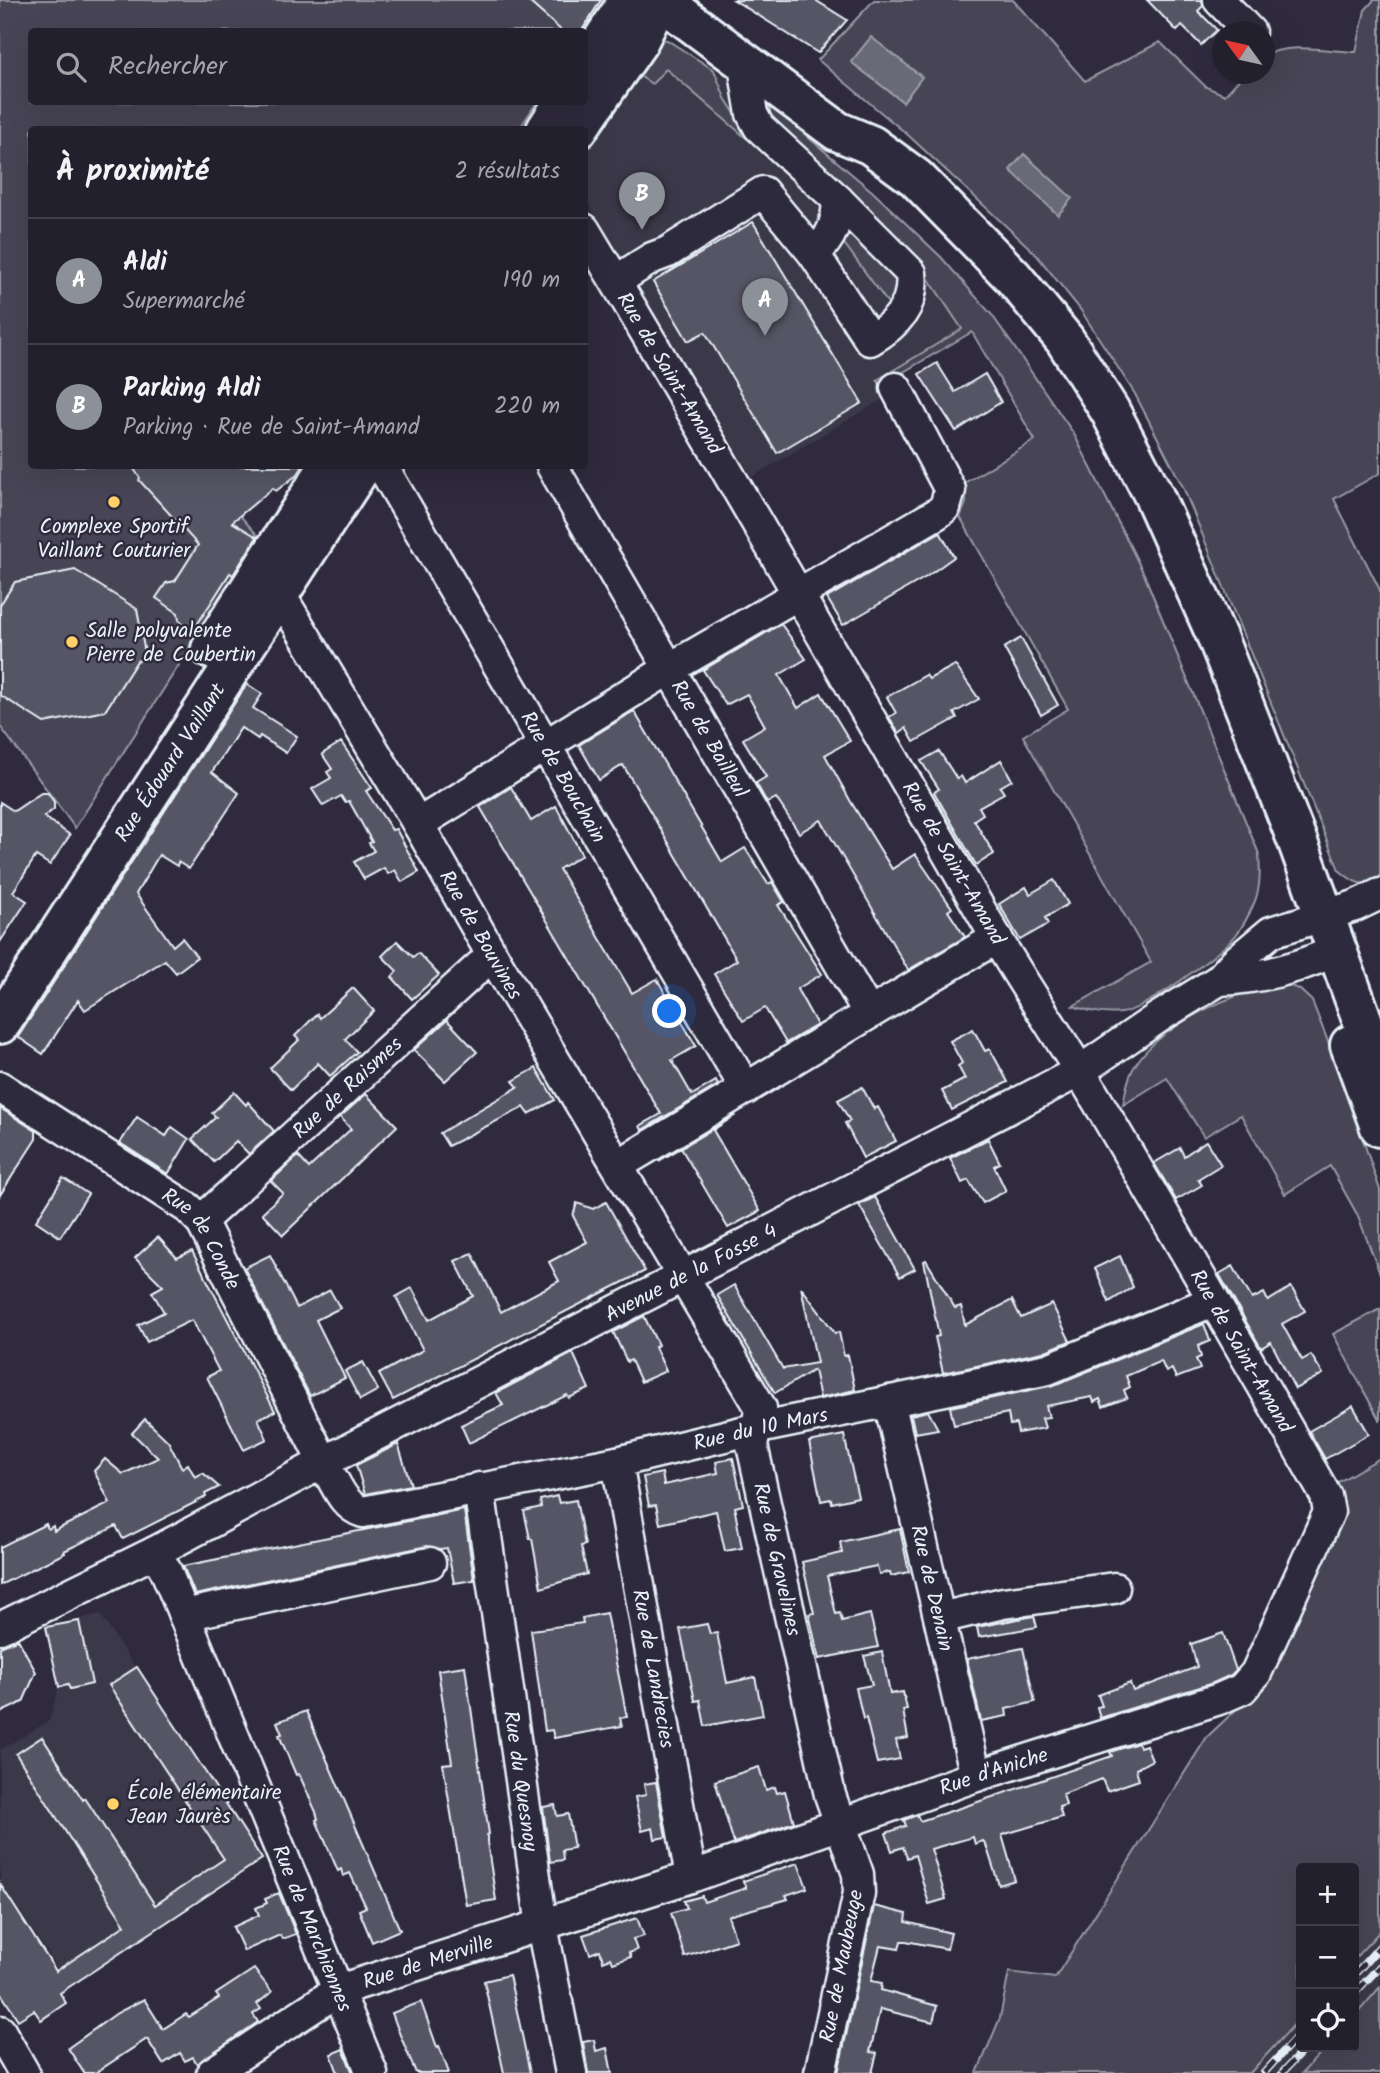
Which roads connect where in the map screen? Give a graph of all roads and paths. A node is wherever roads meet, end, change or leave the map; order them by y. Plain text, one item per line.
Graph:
1 (629, 0) edge
2 (660, 0) edge
3 (1219, 0) edge
4 (1239, 21) edge
5 (743, 60) junction
6 (588, 63) edge
7 (588, 87) edge
8 (562, 105) edge
9 (577, 105) edge
10 (549, 126) edge
11 (564, 126) edge
12 (580, 126) edge
13 (838, 200) junction
14 (588, 236) edge
15 (814, 254) junction
16 (616, 281) junction
17 (896, 388) dead end
18 (327, 469) edge
19 (337, 469) edge
20 (360, 469) edge
21 (384, 469) edge
22 (554, 469) edge
23 (279, 593) junction
24 (800, 593) junction
25 (669, 669) junction
26 (546, 744) junction
27 (418, 824) junction
28 (1380, 894) edge
29 (1313, 917) junction
30 (997, 938) junction
31 (1327, 955) junction
32 (494, 958) junction
33 (0, 978) edge
34 (1219, 981) junction
35 (0, 1002) edge
36 (868, 1012) junction
37 (0, 1024) edge
38 (1380, 1069) edge
39 (1080, 1071) junction
40 (0, 1087) edge
41 (746, 1089) junction
42 (1380, 1126) edge
43 (618, 1165) junction
44 (201, 1221) junction
45 (682, 1276) junction
46 (1213, 1301) junction
47 (889, 1401) junction
48 (758, 1428) junction
49 (324, 1462) junction
50 (617, 1462) junction
51 (479, 1488) junction
52 (1326, 1496) joint
53 (155, 1552) junction
54 (430, 1563) dead end
55 (1114, 1588) dead end
56 (184, 1615) junction
57 (940, 1618) junction
58 (0, 1628) edge
59 (976, 1776) junction
60 (840, 1825) junction
61 (852, 1859) joint
62 (691, 1877) junction
63 (542, 1926) junction
64 (339, 1990) junction
65 (0, 2031) edge
66 (24, 2073) edge
67 (212, 2073) edge
68 (372, 2073) edge
69 (571, 2073) edge
70 (820, 2073) edge

1 - 6 main road
2 - 5 main road
2 - 7 street
2 - 12 main road
3 - 4 street
5 - 13 street
5 - 29 main road
8 - 10 main road
9 - 11 street
13 - 15 street
13 - 15 street
14 - 16 street, Rue de Saint-Amand
15 - 16 street
16 - 24 street, Rue de Saint-Amand
17 - 24 street
18 - 33 main road, Rue Édouard Vaillant
19 - 35 street
20 - 23 main road, Rue Édouard Vaillant
21 - 26 street, Rue de Bouchain
22 - 25 street, Rue de Bailleul
23 - 27 street, Rue de Bouvines
23 - 37 main road, Rue Édouard Vaillant
24 - 25 street
24 - 30 street, Rue de Saint-Amand
25 - 26 street
25 - 36 street, Rue de Bailleul
26 - 27 street
26 - 41 street, Rue de Bouchain
27 - 32 street, Rue de Bouvines
28 - 29 street, Avenue de la Fosse 4
29 - 31 main road
29 - 34 street, Avenue de la Fosse 4
30 - 36 street
30 - 39 street, Rue de Saint-Amand
31 - 34 street, Avenue de la Fosse 4
31 - 38 main road
31 - 42 main road
32 - 43 street, Rue de Bouvines
32 - 44 street, Rue de Raismes
34 - 39 street, Avenue de la Fosse 4
36 - 41 street
39 - 45 street, Avenue de la Fosse 4
39 - 46 street, Rue de Saint-Amand
40 - 44 street, Rue de Conde
41 - 43 street
43 - 45 street, Rue de Bouvines
44 - 49 street, Rue de Conde
45 - 48 street, Rue de Gravelines
45 - 49 street, Avenue de la Fosse 4
46 - 47 street, Rue du 10 Mars
46 - 52 street, Rue de Saint-Amand
47 - 48 street, Rue du 10 Mars
47 - 57 street, Rue de Denain
48 - 50 street, Rue du 10 Mars
48 - 60 street, Rue de Gravelines
49 - 51 street, Rue du 10 Mars
49 - 53 street, Avenue de la Fosse 4
50 - 51 street, Rue du 10 Mars
50 - 62 street, Rue de Landrecies
51 - 63 street, Rue du Quesnoy
52 - 59 street, Rue d'Aniche
53 - 56 street, Rue de Marchiennes
53 - 58 street
54 - 56 street
55 - 57 street
56 - 64 street, Rue de Marchiennes
57 - 59 street, Rue de Denain
59 - 60 street, Rue d'Aniche
60 - 61 street, Rue de Gravelines
60 - 62 street, Rue d'Aniche
61 - 70 street, Rue de Maubeuge
62 - 63 street, Rue d'Aniche
63 - 64 street, Rue de Merville
63 - 69 street, Rue du Quesnoy
64 - 67 street, Rue de Merville
64 - 68 street, Rue de Marchiennes
65 - 66 street

